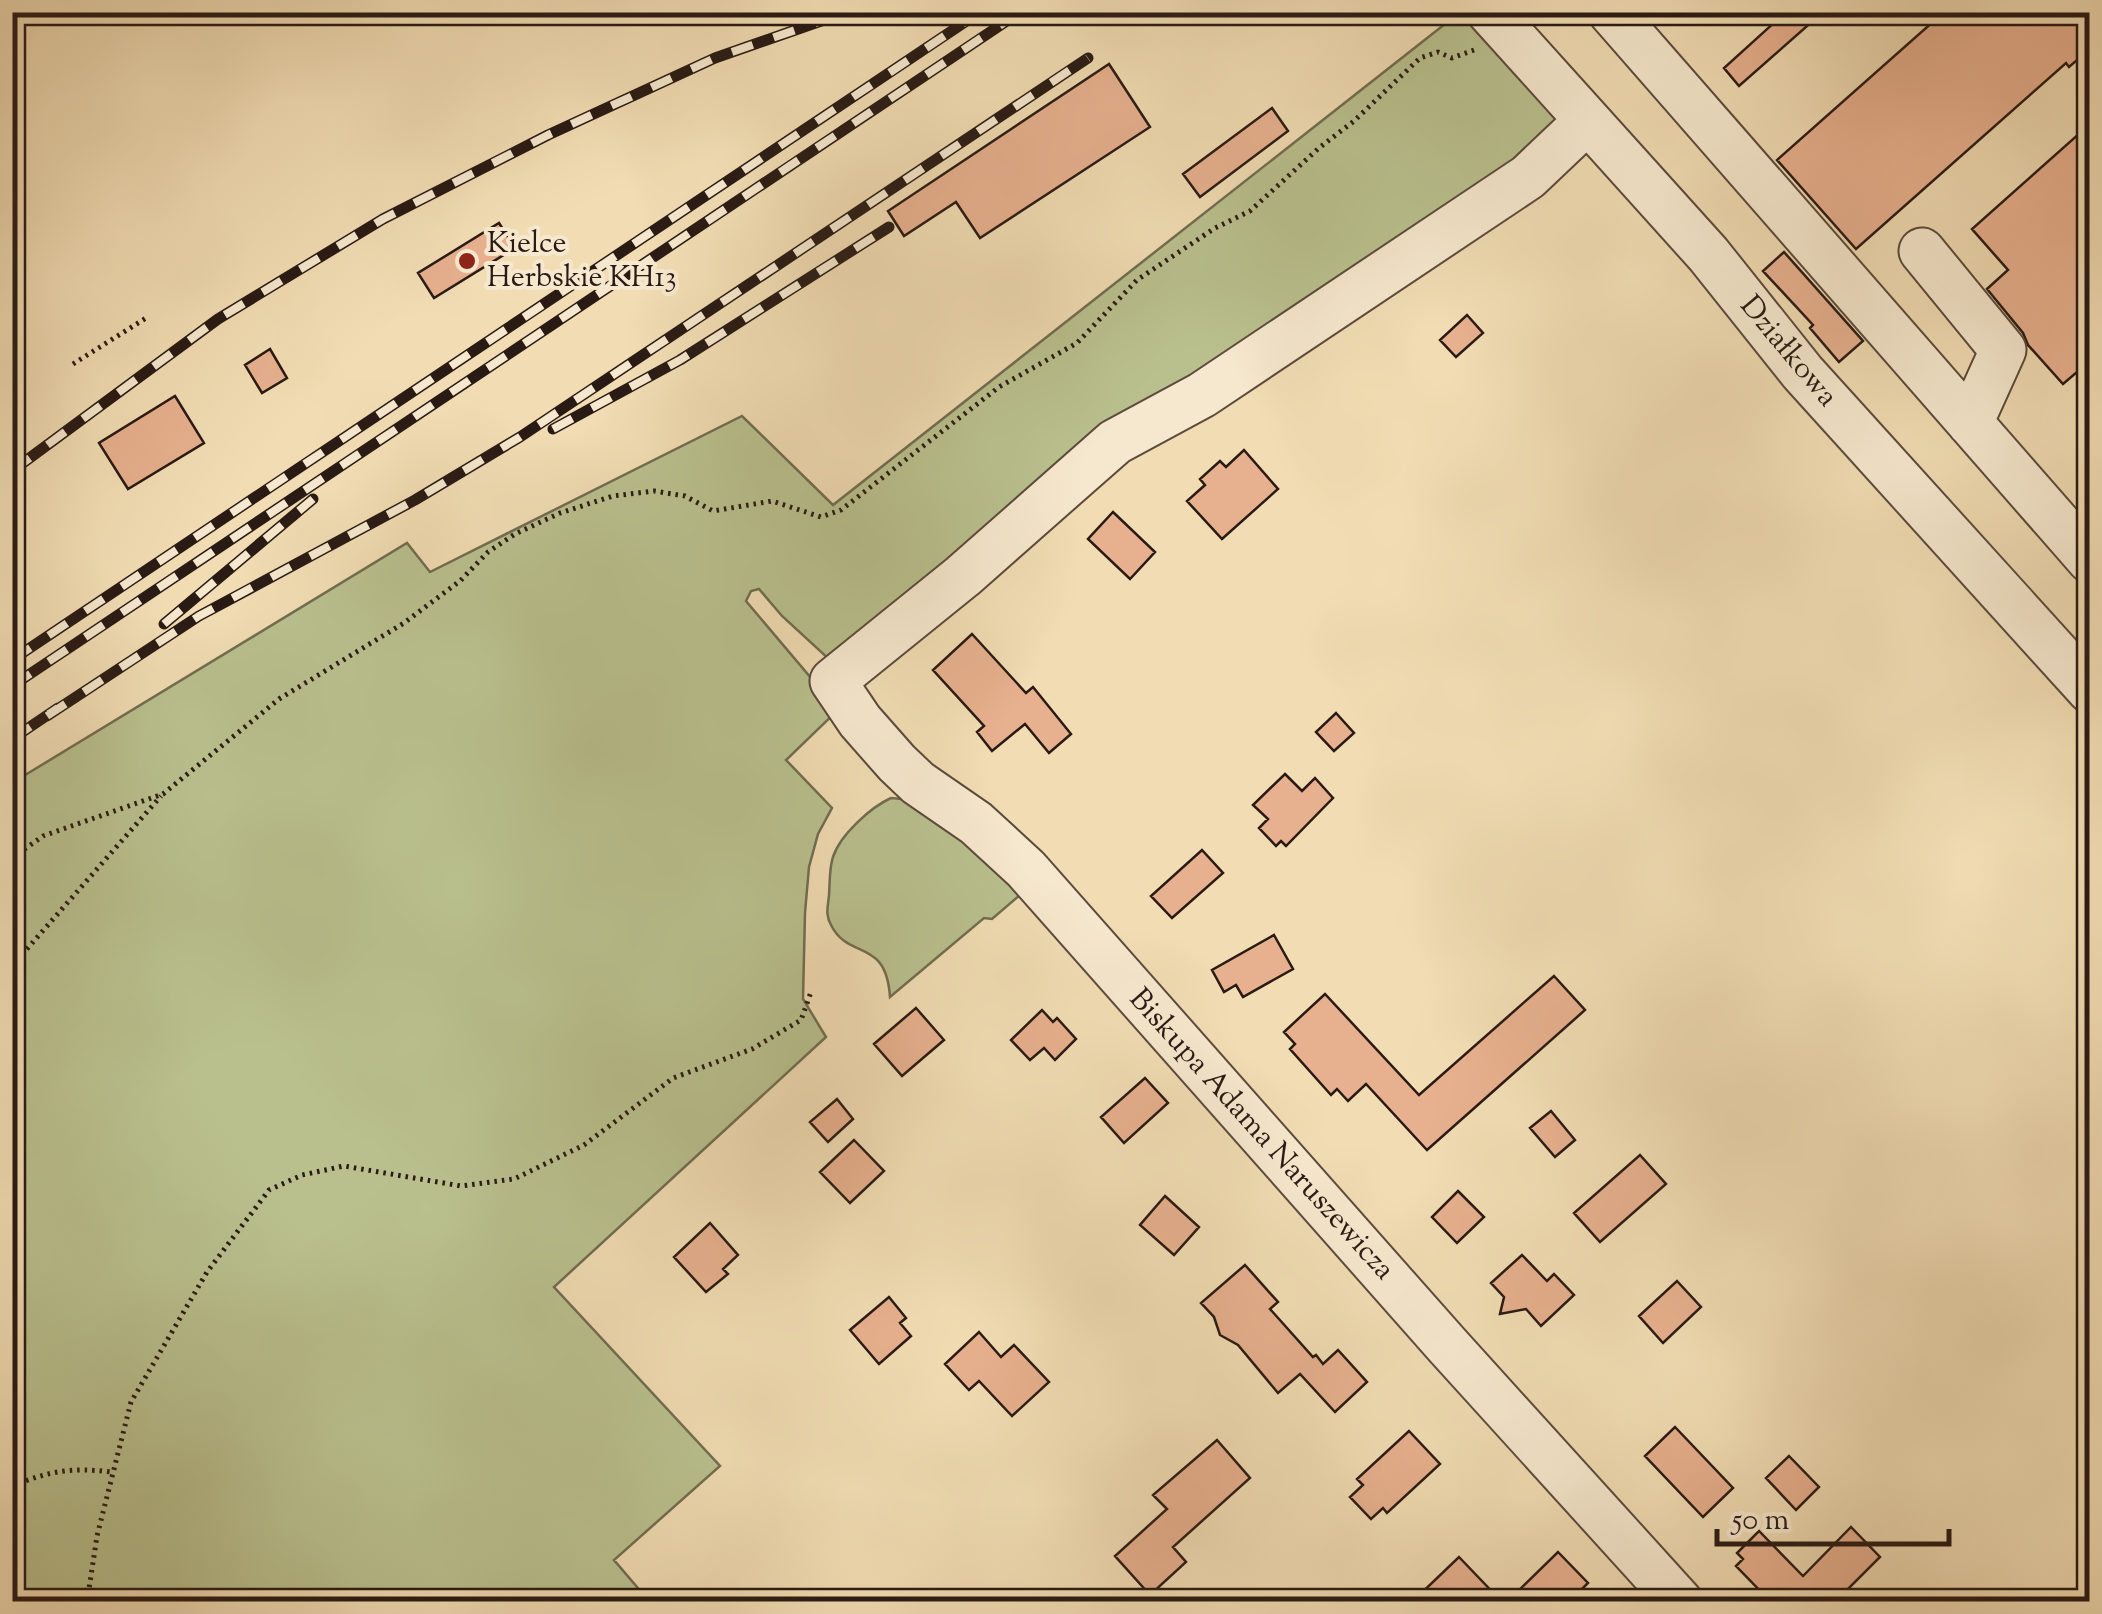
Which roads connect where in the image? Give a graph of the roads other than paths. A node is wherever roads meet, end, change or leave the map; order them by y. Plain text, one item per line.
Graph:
1 (1611, 12) edge
2 (1495, 19) edge
3 (1587, 120) junction
4 (1922, 251) dead end
5 (1970, 423) junction
6 (2090, 560) edge
7 (2090, 690) edge
8 (1680, 1602) edge

1 - 5 street
2 - 3 street, Działkowa
3 - 7 street, Działkowa
3 - 8 street, Biskupa Adama Naruszewicza
4 - 5 street
5 - 6 street

